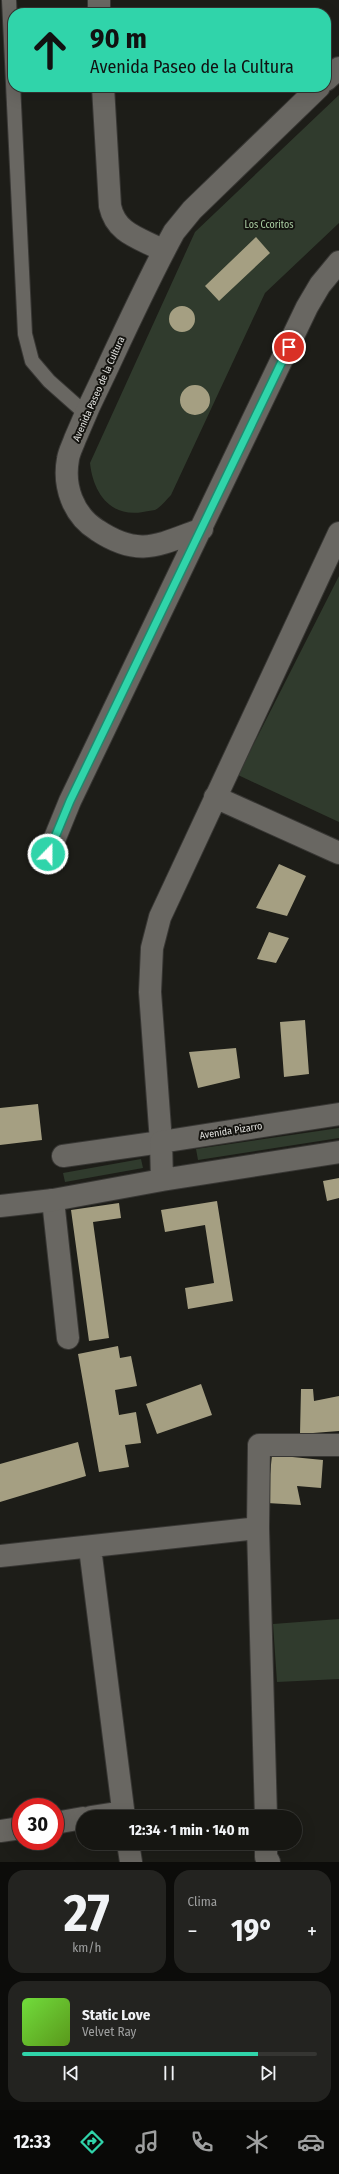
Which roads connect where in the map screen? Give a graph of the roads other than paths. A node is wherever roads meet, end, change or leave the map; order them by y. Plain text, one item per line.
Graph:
1 (339, 68) edge
2 (331, 75) edge
3 (13, 92) edge
4 (103, 92) edge
5 (314, 92) edge
6 (164, 251) junction
7 (339, 262) edge
8 (85, 413) junction
9 (202, 529) junction
10 (339, 533) edge
11 (215, 797) junction
12 (339, 853) edge
13 (48, 854) dead end
14 (339, 1114) edge
15 (161, 1142) junction
16 (339, 1152) edge
17 (63, 1156) dead end
18 (162, 1180) junction
19 (53, 1200) junction
20 (0, 1206) edge
21 (68, 1338) dead end
22 (339, 1445) edge
23 (258, 1528) junction
24 (90, 1548) junction
25 (0, 1556) edge
26 (122, 1810) edge
27 (266, 1810) edge
28 (76, 1819) edge
29 (64, 1821) edge
30 (12, 1829) edge
31 (0, 1831) edge
32 (129, 1850) edge
33 (266, 1850) edge
34 (131, 1862) edge
35 (269, 1862) edge

1 - 2 street
3 - 8 lane
4 - 6 street
5 - 6 street, Avenida Paseo de la Cultura
6 - 8 street, Avenida Paseo de la Cultura
7 - 9 street
8 - 9 street, Avenida Paseo de la Cultura
9 - 13 street
10 - 11 street
11 - 12 street
11 - 15 street
14 - 15 street, Avenida Pizarro
15 - 17 street, Avenida Pizarro
15 - 18 street
16 - 18 street
18 - 19 street
19 - 20 street
19 - 21 street
22 - 23 street
23 - 24 street
23 - 27 street
24 - 25 street
24 - 26 street
28 - 29 street
30 - 31 street
32 - 34 street
33 - 35 street

